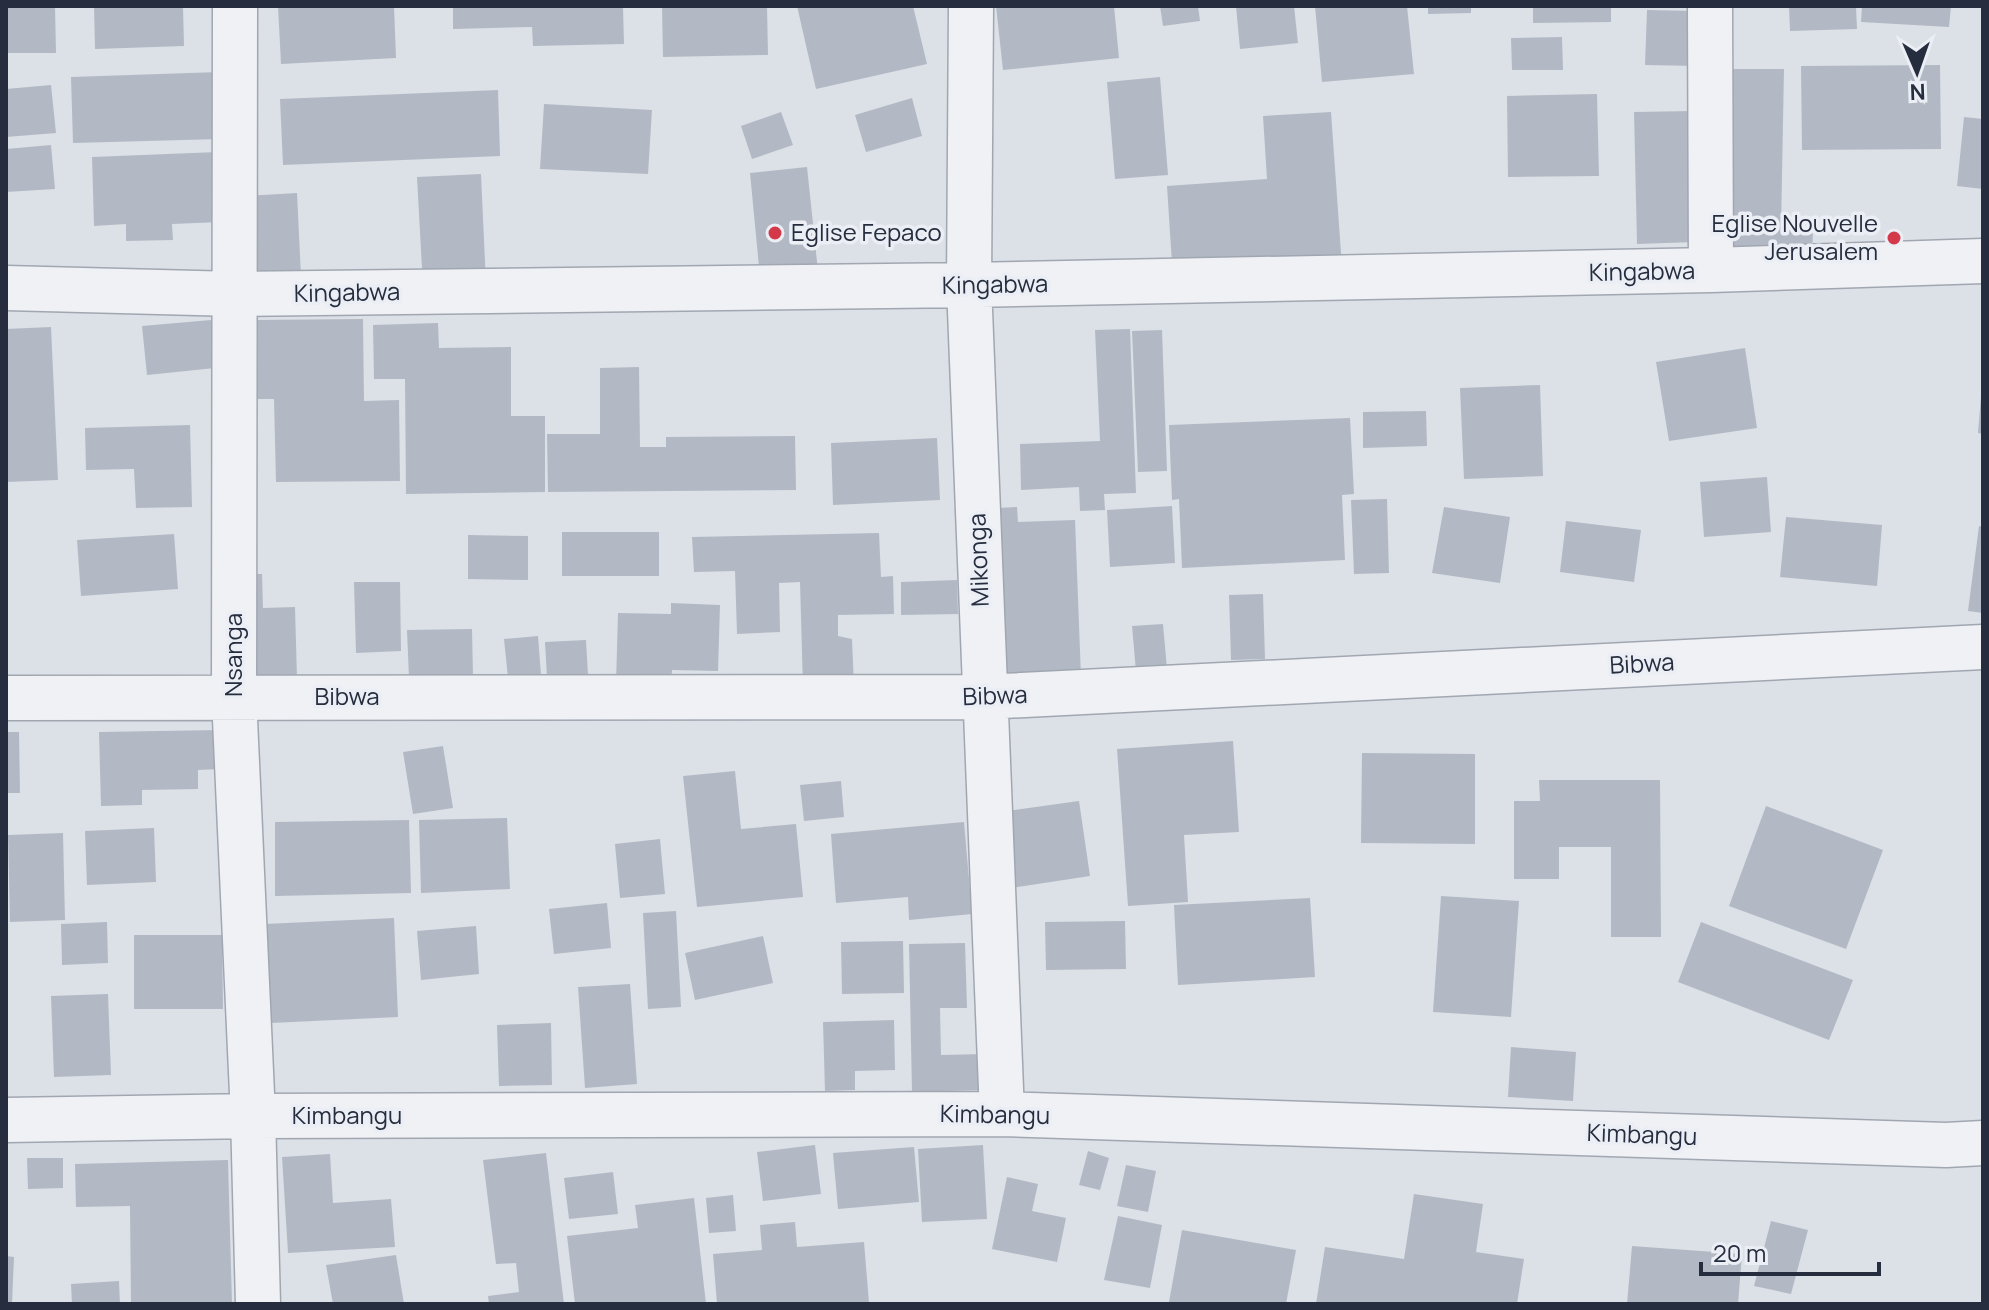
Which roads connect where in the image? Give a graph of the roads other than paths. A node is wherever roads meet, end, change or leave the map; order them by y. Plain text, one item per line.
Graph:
1 (235, 6) edge
2 (971, 6) edge
3 (1710, 6) edge
4 (1983, 261) edge
5 (1711, 270) junction
6 (969, 285) junction
7 (6, 288) edge
8 (235, 294) junction
9 (1983, 647) edge
10 (234, 697) junction
11 (984, 697) junction
12 (6, 698) edge
13 (1002, 1114) junction
14 (253, 1116) junction
15 (6, 1120) edge
16 (1983, 1143) edge
17 (258, 1304) edge

1 - 8 street, Nsanga
2 - 6 street, Mikonga
3 - 5 street
4 - 5 street, Kingabwa
5 - 6 street, Kingabwa
6 - 8 street, Kingabwa
6 - 11 street, Mikonga
7 - 8 street, Kingabwa
8 - 10 street, Nsanga
9 - 11 street, Bibwa
10 - 11 street, Bibwa
10 - 12 street, Bibwa
10 - 14 street, Nsanga
11 - 13 street, Mikonga
13 - 14 street, Kimbangu
13 - 16 street, Kimbangu
14 - 15 street, Kimbangu
14 - 17 street, Nsanga

